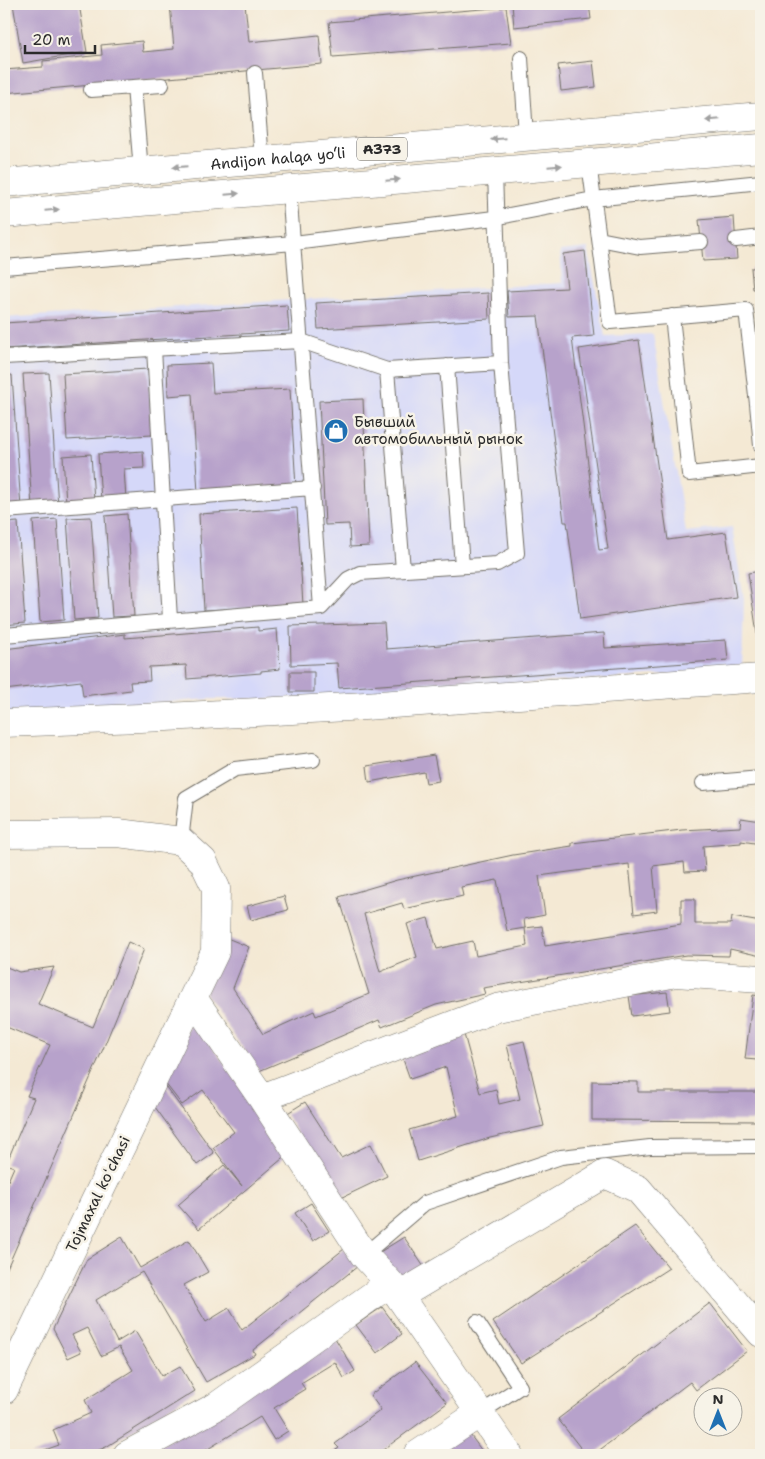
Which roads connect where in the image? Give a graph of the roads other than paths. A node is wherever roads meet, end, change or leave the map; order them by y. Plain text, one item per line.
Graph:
1 (521, 58) dead end
2 (255, 73) dead end
3 (162, 85) dead end
4 (134, 87) junction
5 (91, 90) dead end
6 (761, 116) edge
7 (526, 136) junction
8 (761, 148) edge
9 (262, 160) junction
10 (589, 163) junction
11 (142, 171) junction
12 (495, 171) junction
13 (761, 182) edge
14 (4, 183) edge
15 (289, 189) junction
16 (594, 199) junction
17 (4, 214) edge
18 (494, 218) junction
19 (761, 237) edge
20 (599, 239) junction
21 (736, 240) dead end
22 (701, 242) dead end
23 (294, 243) junction
24 (4, 267) edge
25 (672, 316) junction
26 (300, 341) junction
27 (154, 349) junction
28 (4, 357) edge
29 (501, 363) junction
30 (447, 366) junction
31 (387, 370) junction
32 (759, 404) edge
33 (761, 446) edge
34 (761, 466) edge
35 (313, 488) junction
36 (163, 499) junction
37 (4, 511) edge
38 (462, 566) junction
39 (403, 570) junction
40 (321, 608) junction
41 (170, 619) junction
42 (4, 635) edge
43 (761, 678) edge
44 (4, 723) edge
45 (313, 760) dead end
46 (761, 778) edge
47 (703, 783) dead end
48 (4, 834) edge
49 (181, 841) junction
50 (761, 979) edge
51 (192, 998) junction
52 (262, 1098) junction
53 (761, 1146) edge
54 (364, 1255) junction
55 (394, 1290) junction
56 (477, 1322) dead end
57 (761, 1333) edge
58 (4, 1390) edge
59 (480, 1413) junction
60 (128, 1455) edge
61 (417, 1455) edge
62 (509, 1455) edge

1 - 7 lane
2 - 9 lane
3 - 4 lane
4 - 5 lane
4 - 11 lane
6 -> 7 main road, Andijon halqa yo‘li / A373
7 -> 9 main road, Andijon halqa yo‘li / A373
8 - 10 main road, A373
9 -> 11 main road, Andijon halqa yo‘li / A373
12 -> 10 main road, A373
10 - 16 lane
11 - 14 main road, Andijon halqa yo‘li / A373
15 -> 12 main road, A373
12 - 18 lane
13 - 16 lane
17 -> 15 main road, A373
15 - 23 lane
16 - 18 lane
16 - 20 lane
18 - 23 lane
18 - 29 lane
19 - 21 lane
20 - 22 lane
20 - 25 lane
23 - 24 lane
23 - 26 lane
25 - 32 lane
25 - 34 lane
26 - 27 lane
26 - 31 lane
26 - 35 lane
27 - 28 lane
27 - 36 lane
29 - 30 lane
29 - 38 lane
30 - 31 lane
30 - 38 lane
31 - 39 lane
32 - 33 lane
35 - 36 lane
35 - 40 lane
36 - 37 lane
36 - 41 lane
38 - 39 lane
39 - 40 lane
40 - 41 lane
41 - 42 lane
43 - 44 main road
45 - 49 lane
46 - 47 lane
48 - 49 main road
49 - 51 main road, Tojmaxal koʻchasi
50 - 52 main road
51 - 52 main road
51 - 58 main road, Tojmaxal koʻchasi
52 - 54 main road
53 - 54 lane
54 - 55 main road
55 - 57 main road
55 - 59 main road
55 - 60 main road
56 - 59 lane
59 - 61 main road
59 - 62 main road

